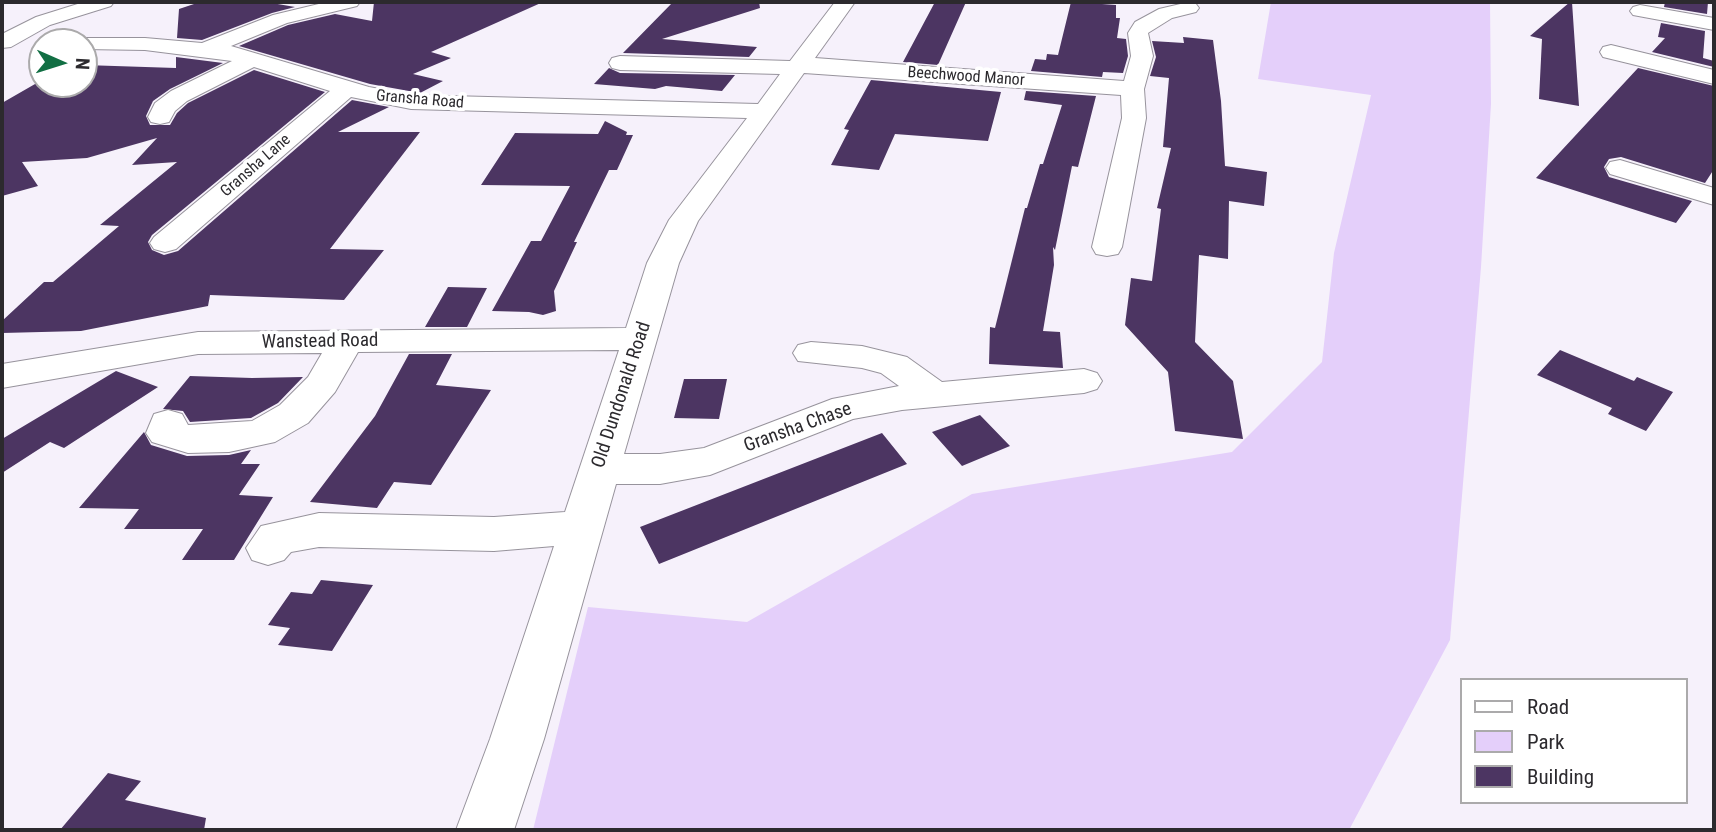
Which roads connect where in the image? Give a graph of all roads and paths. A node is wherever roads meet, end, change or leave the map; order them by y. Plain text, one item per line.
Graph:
1 (104, 2) edge
2 (350, 2) edge
3 (835, 2) edge
4 (844, 2) edge
5 (1189, 8) dead end
6 (1640, 11) dead end
7 (1714, 24) edge
8 (2, 42) edge
9 (28, 43) edge
10 (98, 44) edge
11 (691, 47) dead end
12 (206, 49) junction
13 (1611, 52) dead end
14 (253, 59) junction
15 (620, 63) dead end
16 (673, 65) junction
17 (798, 66) junction
18 (1714, 77) edge
19 (346, 89) junction
20 (1132, 89) junction
21 (762, 111) junction
22 (160, 117) dead end
23 (1620, 169) dead end
24 (1714, 197) edge
25 (165, 243) dead end
26 (1107, 247) dead end
27 (640, 340) junction
28 (346, 342) junction
29 (811, 353) dead end
30 (2, 376) edge
31 (1084, 381) dead end
32 (935, 395) junction
33 (168, 424) dead end
34 (598, 469) junction
35 (580, 528) junction
36 (268, 548) dead end
37 (485, 830) edge

1 - 8 street
2 - 12 street
3 - 4 street
4 - 17 street, Old Dundonald Road
5 - 20 street
6 - 7 street
8 - 9 street
10 - 12 street, Gransha Road
11 - 16 street
12 - 14 street, Gransha Road
13 - 18 street
14 - 19 street, Gransha Road
14 - 22 street
15 - 16 street, Beechwood Manor
16 - 17 street, Beechwood Manor
17 - 20 street, Beechwood Manor
17 - 21 street, Old Dundonald Road
19 - 21 street, Gransha Road
19 - 25 street, Gransha Lane
20 - 26 street
21 - 27 street, Old Dundonald Road
23 - 24 street
27 - 28 street, Wanstead Road
27 - 34 street, Old Dundonald Road
28 - 30 street, Wanstead Road
28 - 33 street
29 - 32 street
31 - 32 street, Gransha Chase
32 - 34 street, Gransha Chase
34 - 35 street, Old Dundonald Road
35 - 36 street
35 - 37 street, Old Dundonald Road

